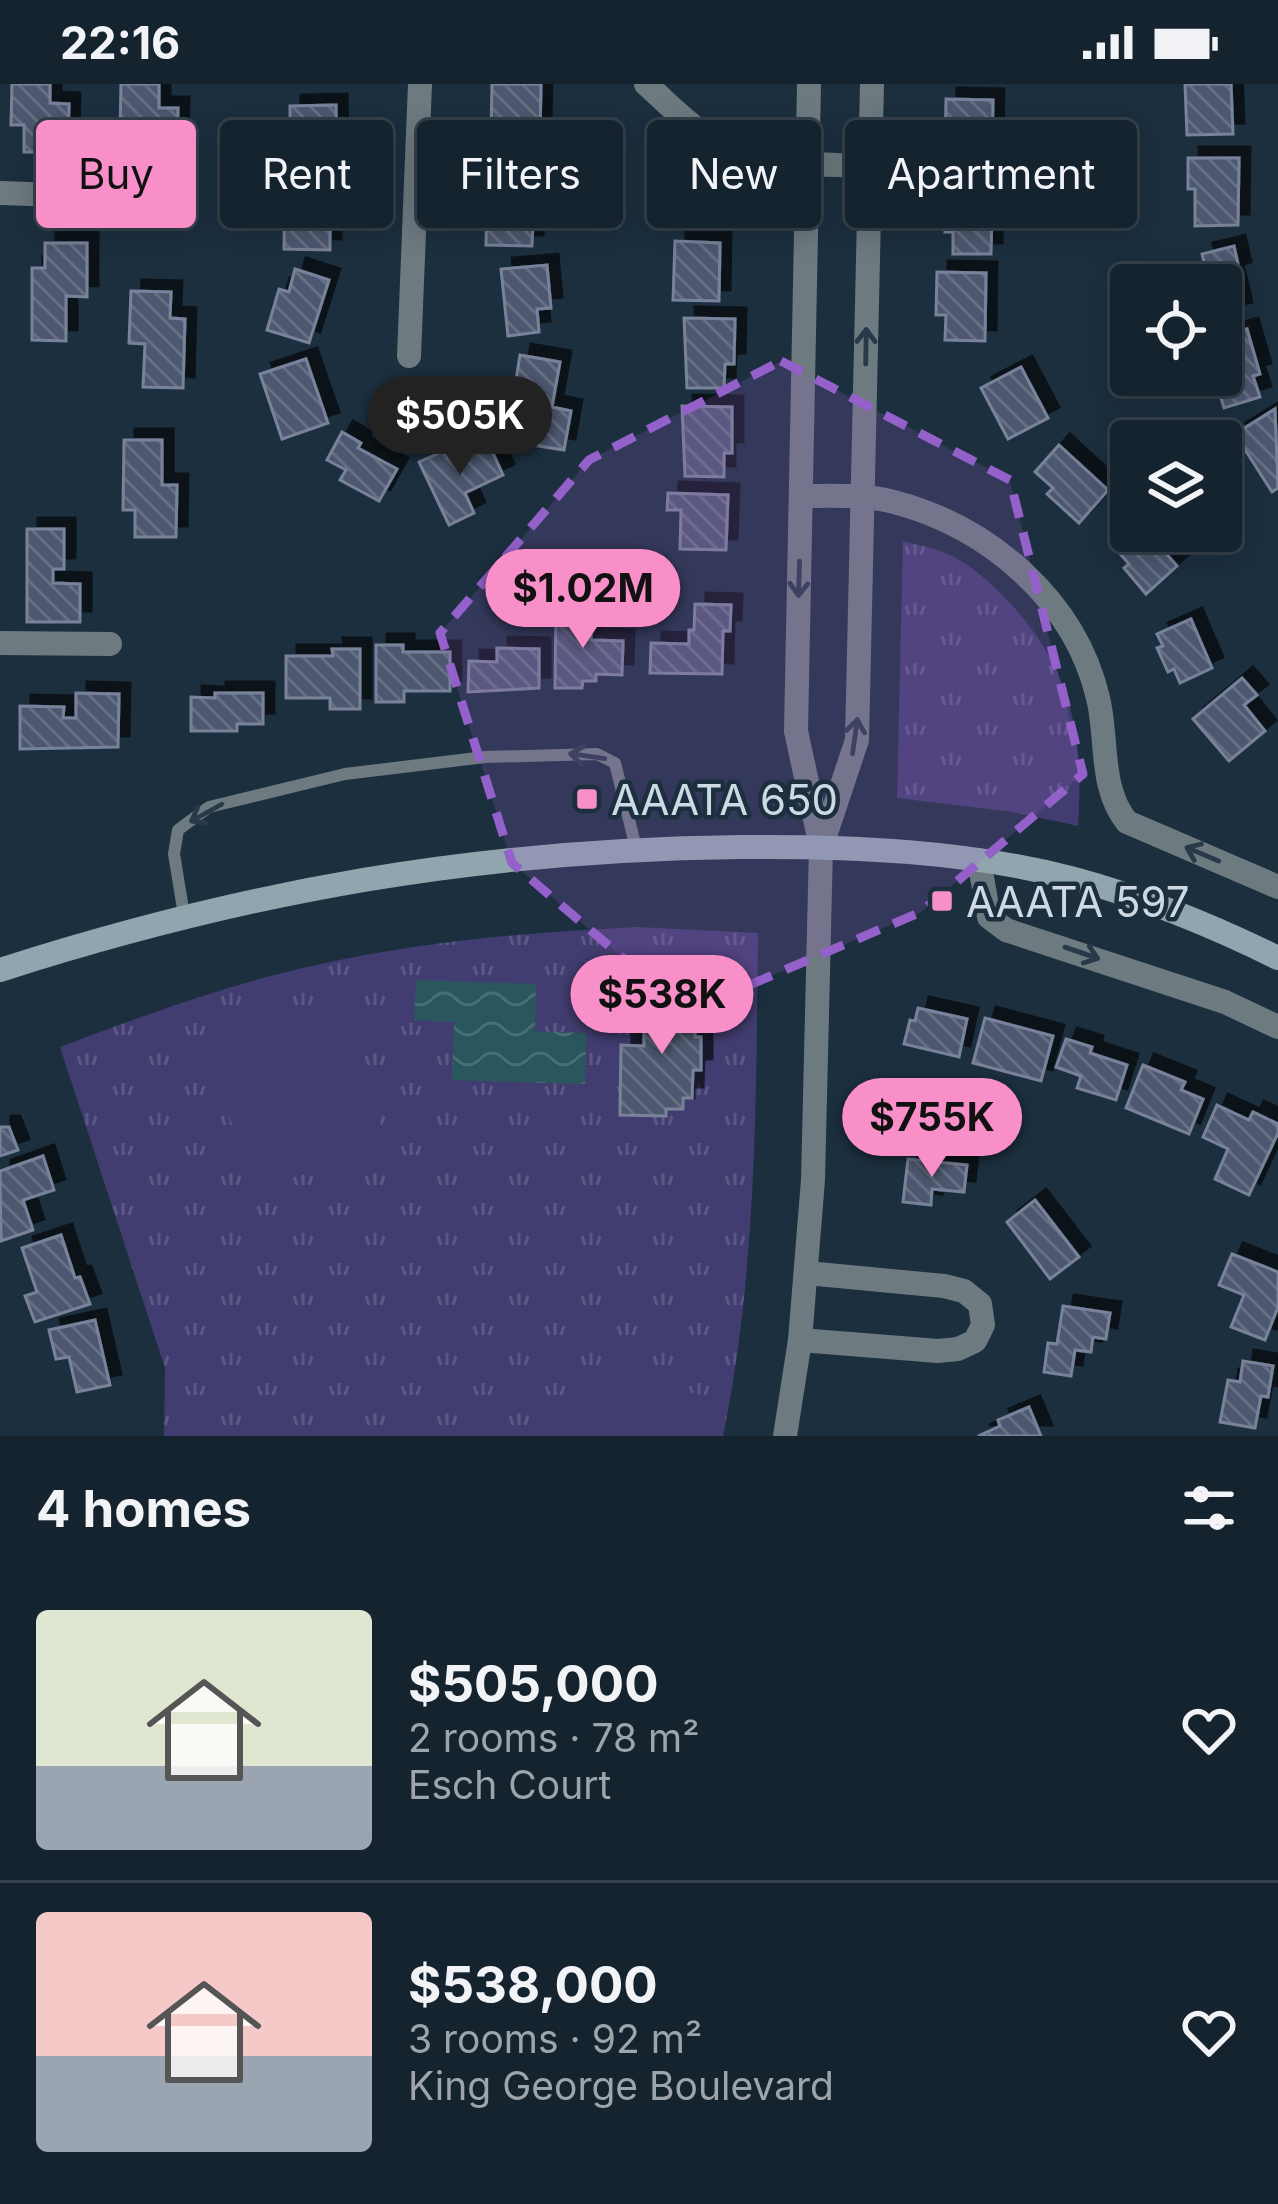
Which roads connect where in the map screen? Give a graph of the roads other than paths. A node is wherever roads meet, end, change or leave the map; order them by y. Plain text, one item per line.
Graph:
1 (420, 84) edge
2 (646, 84) edge
3 (809, 84) edge
4 (872, 84) edge
5 (687, 120) edge
6 (808, 120) edge
7 (871, 120) edge
8 (0, 193) edge
9 (36, 194) edge
10 (806, 228) edge
11 (869, 228) edge
12 (409, 356) dead end
13 (802, 496) junction
14 (863, 497) junction
15 (0, 644) edge
16 (110, 644) dead end
17 (636, 848) junction
18 (821, 848) junction
19 (979, 860) junction
20 (1278, 887) edge
21 (184, 915) junction
22 (1278, 958) edge
23 (0, 970) edge
24 (1278, 1027) edge
25 (806, 1274) junction
26 (800, 1340) junction
27 (785, 1436) edge

1 - 12 street
2 - 5 street
3 - 6 street
4 - 7 street
8 - 9 street
10 - 13 street
14 -> 11 street
13 - 14 street
13 -> 18 street
18 -> 14 street
20 -> 14 street
15 - 16 street
17 - 18 main road
17 - 21 main road
17 -> 21 lane
18 - 19 main road
18 - 25 street
19 - 22 main road
19 -> 24 street
21 - 23 main road
25 - 26 street
25 - 26 street
26 - 27 street

